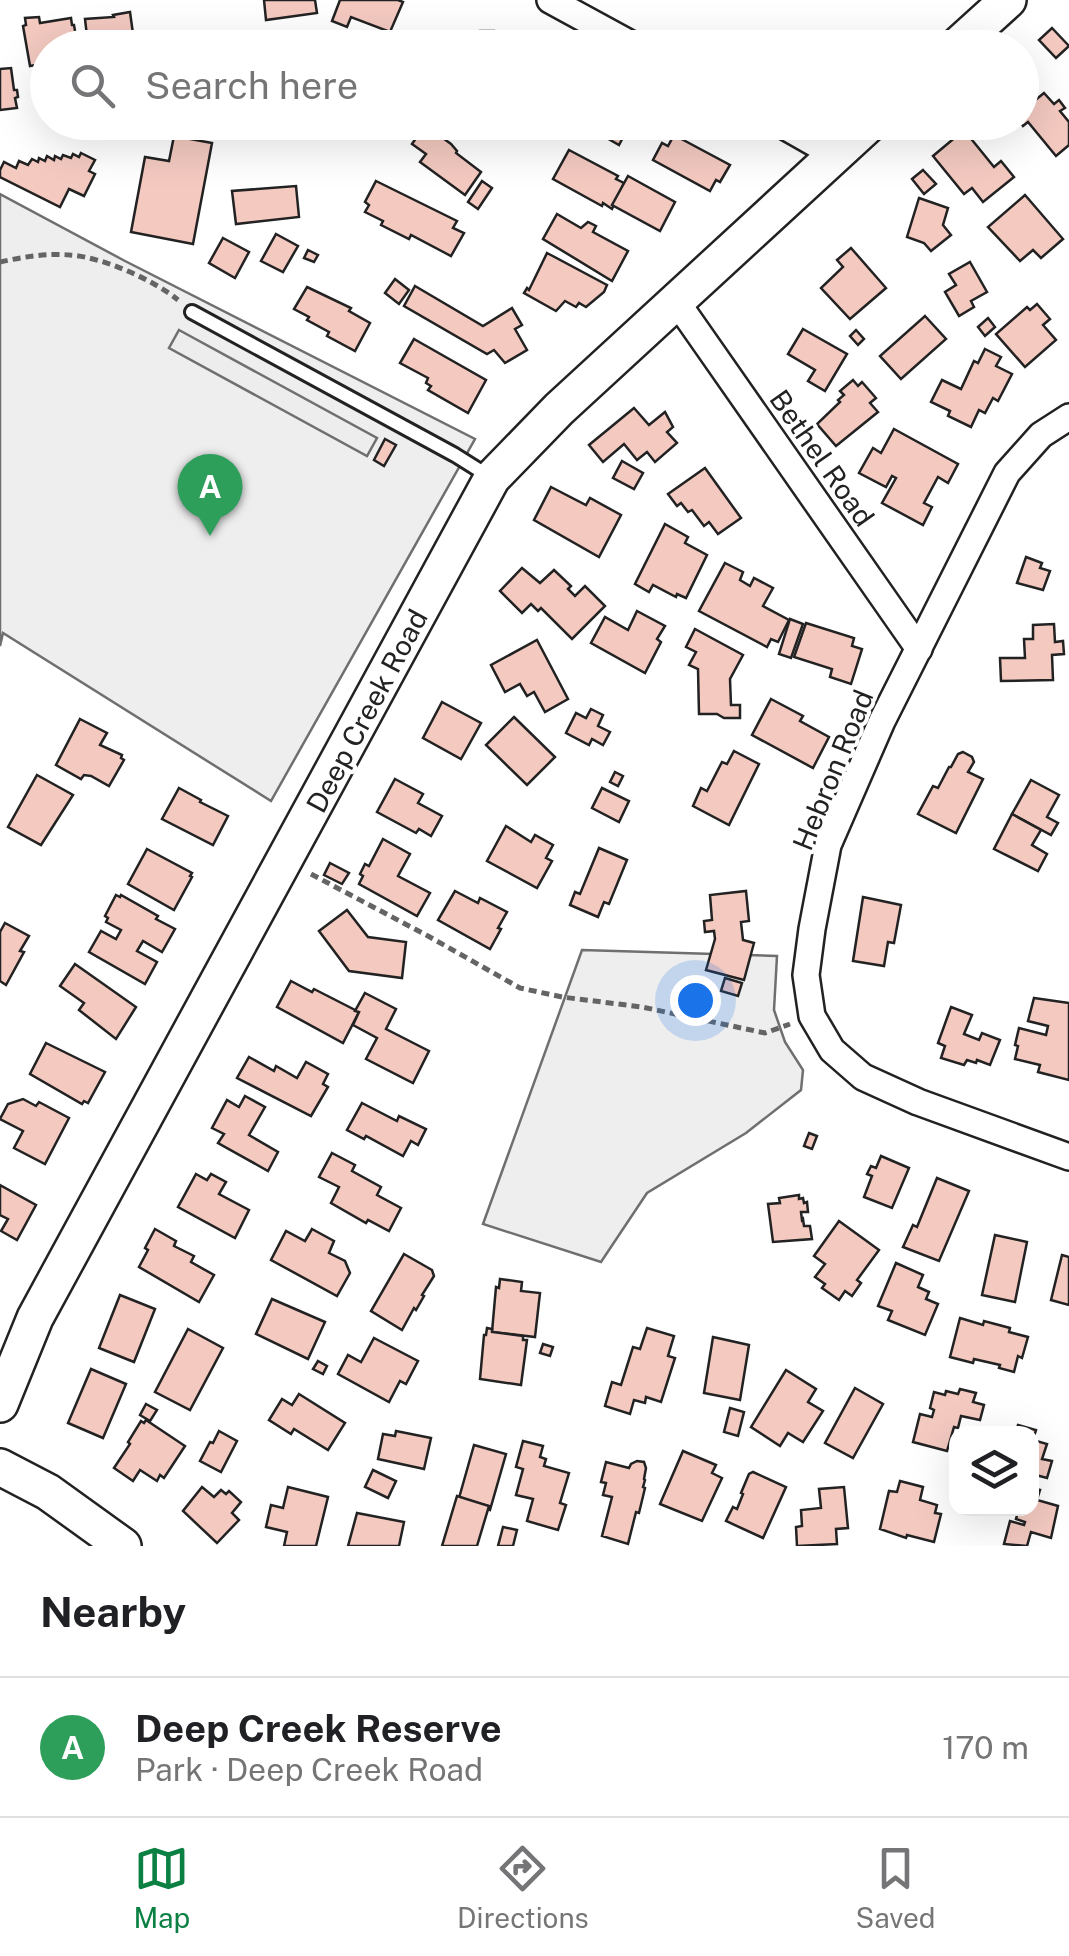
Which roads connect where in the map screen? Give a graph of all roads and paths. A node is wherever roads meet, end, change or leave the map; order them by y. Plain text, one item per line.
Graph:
1 (550, 0) edge
2 (1008, 0) edge
3 (605, 30) edge
4 (975, 30) edge
5 (848, 140) edge
6 (0, 262) edge
7 (676, 301) junction
8 (192, 312) joint
9 (1069, 416) edge
10 (492, 478) junction
11 (919, 649) junction
12 (286, 861) junction
13 (812, 1016) junction
14 (1069, 1157) edge
15 (0, 1404) edge
16 (0, 1467) edge
17 (123, 1546) edge

1 - 3 street
2 - 4 main road
5 - 7 main road, Deep Creek Road
6 - 8 path
7 - 10 main road, Deep Creek Road
7 - 11 street, Bethel Road
8 - 10 lane
9 - 11 street, Hebron Road
10 - 12 main road, Deep Creek Road
11 - 13 street, Hebron Road
12 - 13 path
12 - 15 main road, Deep Creek Road
13 - 14 street, Hebron Road
16 - 17 main road

